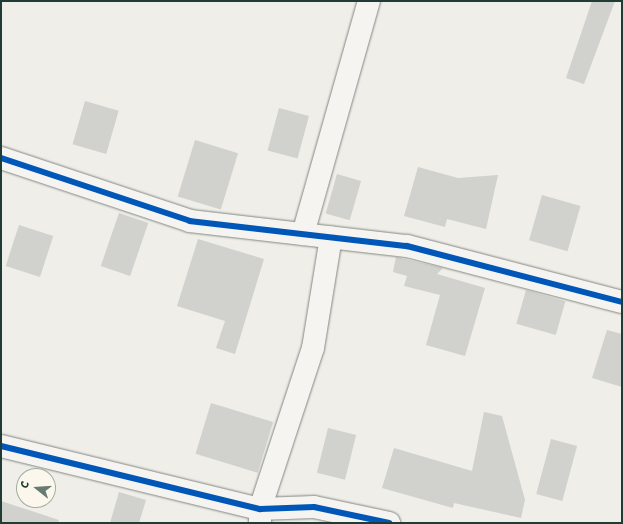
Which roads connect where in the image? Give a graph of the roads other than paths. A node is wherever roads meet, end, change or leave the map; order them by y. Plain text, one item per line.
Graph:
1 (369, 1) edge
2 (1, 158) edge
3 (303, 234) junction
4 (331, 237) junction
5 (622, 302) edge
6 (1, 446) edge
7 (260, 516) edge
8 (389, 523) edge

1 - 3 street
2 - 3 street
3 - 4 street
4 - 5 street
4 - 7 street
6 - 7 street
7 - 8 street

